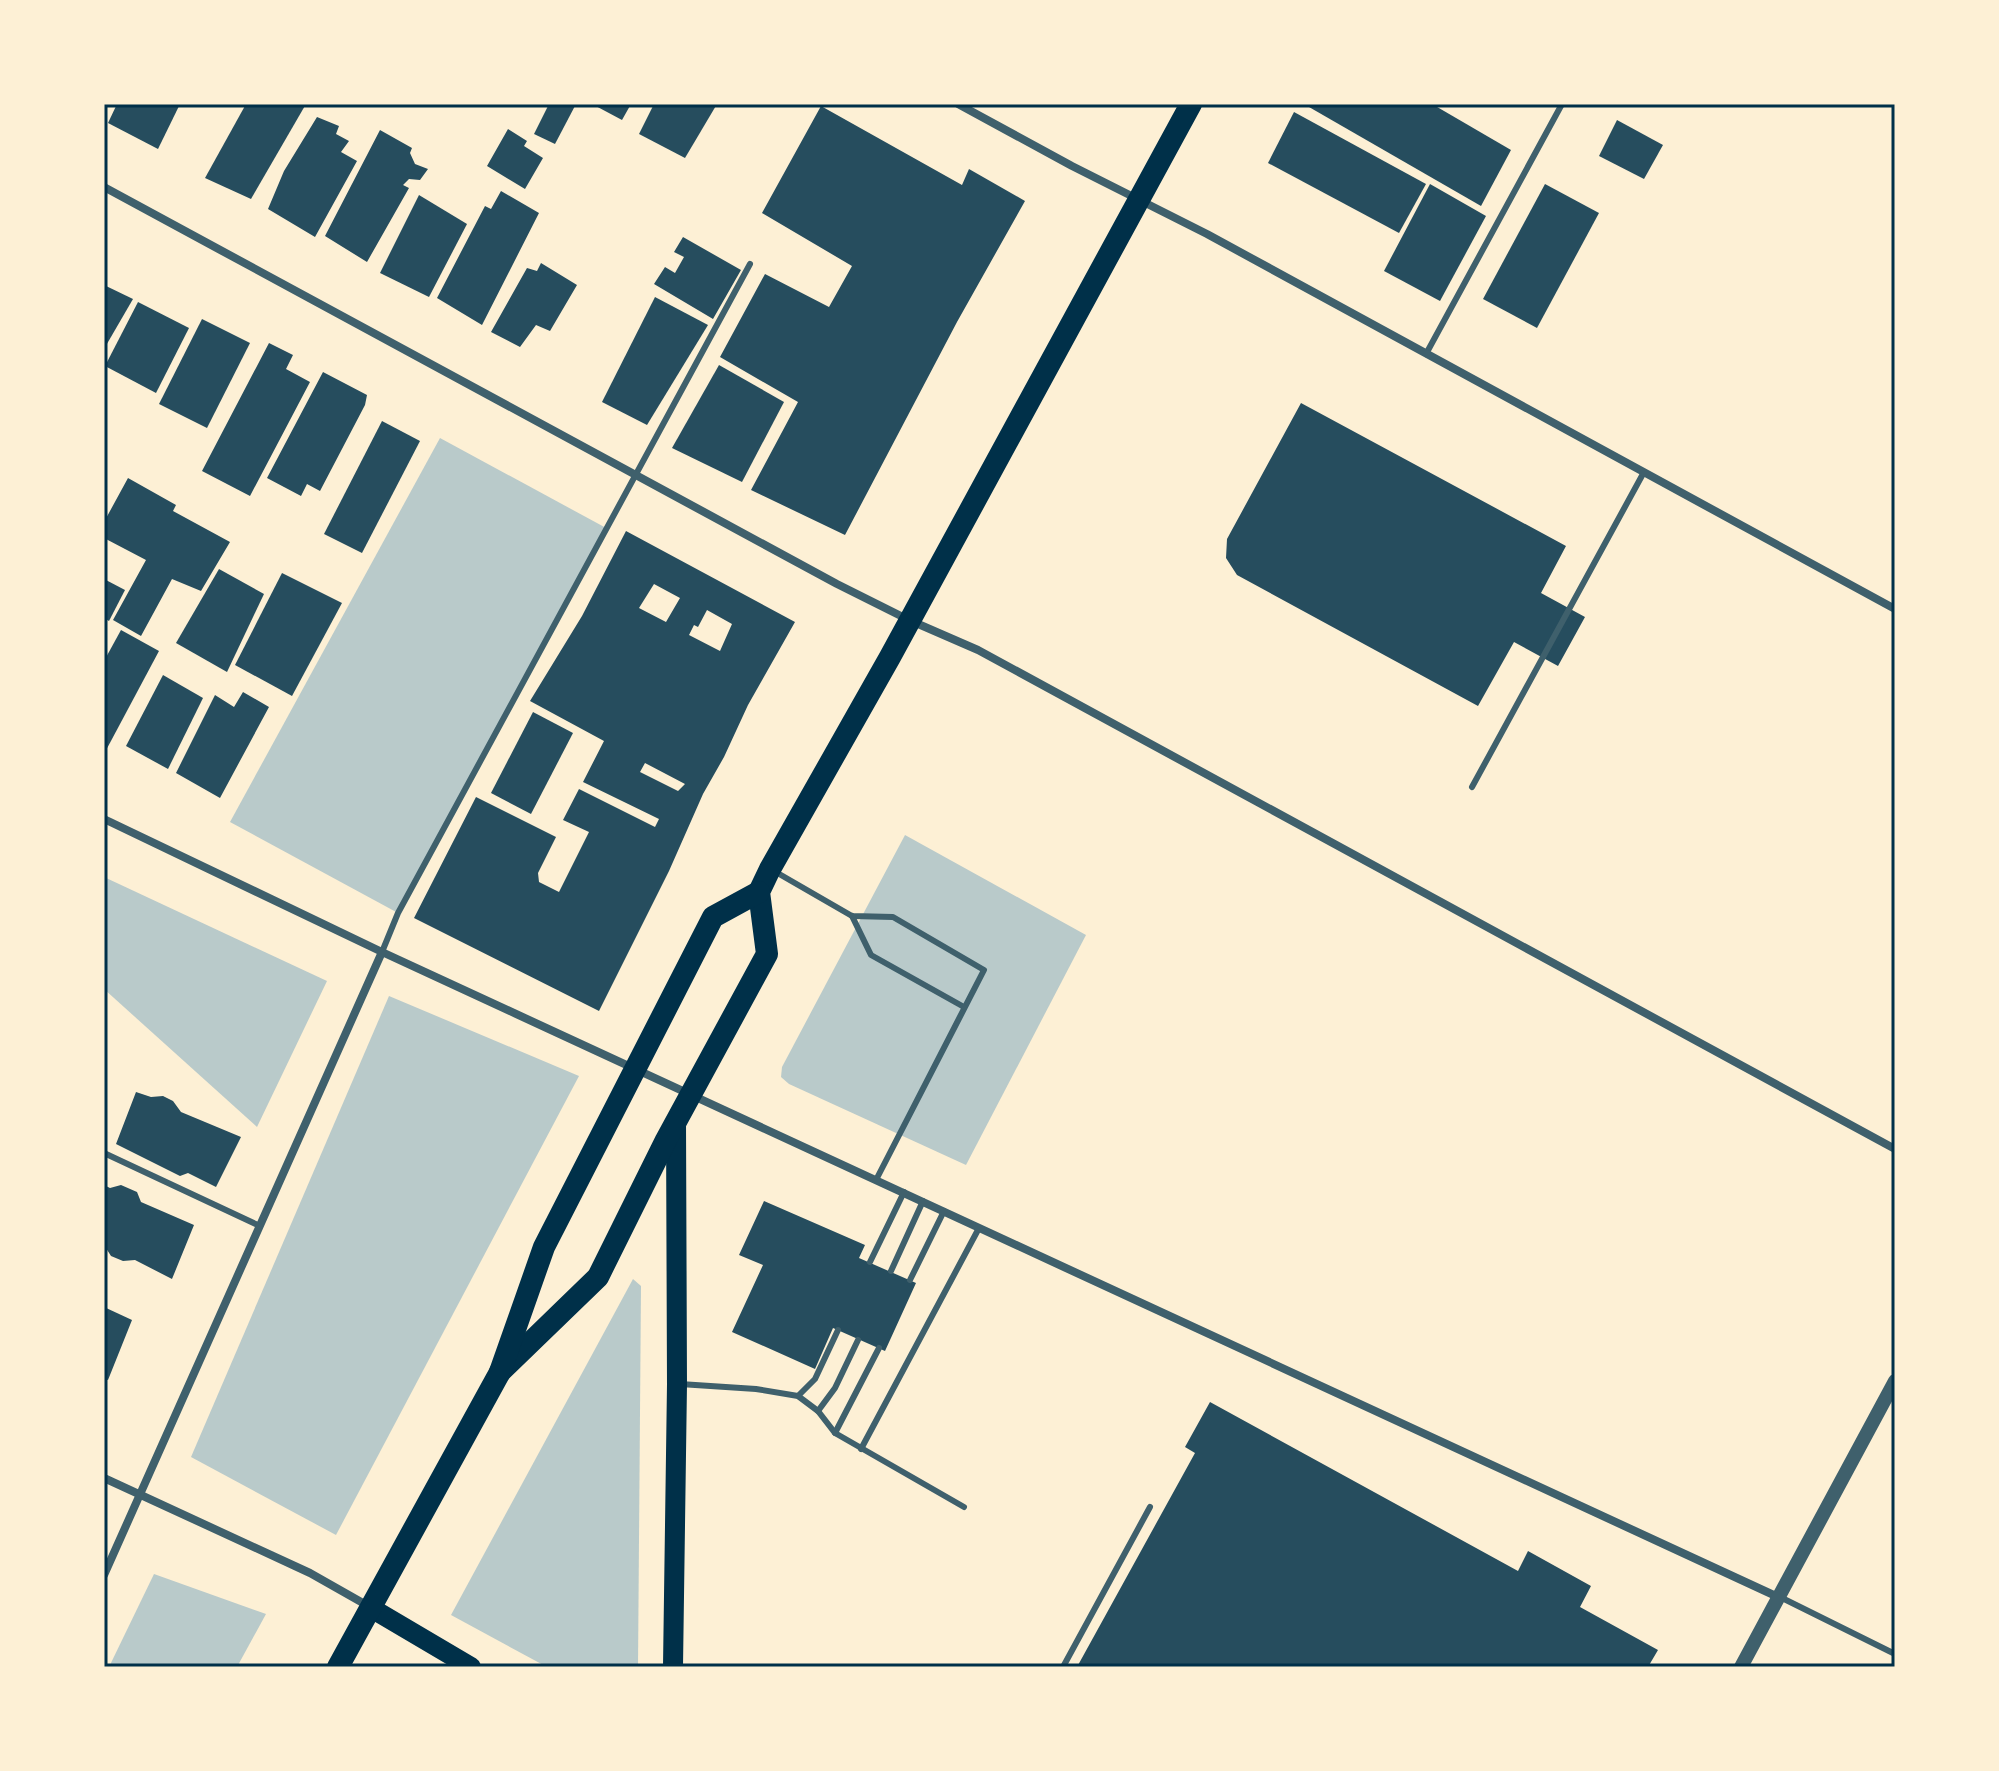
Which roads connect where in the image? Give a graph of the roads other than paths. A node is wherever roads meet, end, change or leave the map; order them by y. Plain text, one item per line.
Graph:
1 (958, 104) edge
2 (1191, 104) edge
3 (1562, 104) edge
4 (104, 187) edge
5 (1137, 200) junction
6 (750, 264) dead end
7 (1426, 354) junction
8 (1644, 472) junction
9 (636, 477) junction
10 (1895, 609) edge
11 (909, 620) junction
12 (1472, 787) dead end
13 (104, 819) edge
14 (770, 869) junction
15 (759, 892) junction
16 (852, 916) junction
17 (382, 952) junction
18 (964, 1007) junction
19 (635, 1068) junction
20 (690, 1094) junction
21 (676, 1121) junction
22 (1895, 1149) edge
23 (104, 1153) edge
24 (876, 1180) junction
25 (904, 1192) junction
26 (923, 1201) junction
27 (944, 1211) junction
28 (260, 1226) junction
29 (979, 1228) junction
30 (870, 1262) dead end
31 (891, 1271) dead end
32 (910, 1280) dead end
33 (838, 1330) dead end
34 (858, 1340) dead end
35 (879, 1348) dead end
36 (500, 1372) junction
37 (1895, 1381) edge
38 (677, 1384) junction
39 (798, 1396) junction
40 (818, 1411) junction
41 (835, 1433) junction
42 (861, 1449) junction
43 (104, 1478) edge
44 (140, 1494) junction
45 (964, 1507) dead end
46 (1150, 1507) dead end
47 (104, 1575) edge
48 (1778, 1597) junction
49 (371, 1608) junction
50 (1895, 1654) edge
51 (338, 1667) edge
52 (471, 1667) edge
53 (673, 1667) edge
54 (1063, 1667) edge
55 (1741, 1667) edge

1 - 5 street
2 - 5 highway
3 - 7 lane
4 - 9 street
5 - 7 street
5 - 11 highway
6 - 9 lane
7 - 8 street
8 - 10 street
8 - 12 lane
9 - 11 street
9 - 17 lane
11 - 14 highway
11 - 22 street
13 - 17 street
14 - 15 highway
14 - 16 lane
15 - 19 highway
15 - 20 highway
16 - 18 lane
16 - 18 lane
17 - 19 street
17 - 28 street
18 - 24 lane
19 - 20 street
19 - 36 highway
20 - 21 highway
20 - 24 street
21 - 36 highway
21 - 38 main road
23 - 28 lane
24 - 25 street
25 - 26 street
25 - 30 lane
26 - 27 street
26 - 31 lane
27 - 29 street
27 - 32 lane
28 - 44 street
29 - 42 lane
29 - 48 street
33 - 39 lane
34 - 40 lane
35 - 41 lane
36 - 49 highway
37 - 48 street
38 - 39 lane
38 - 53 main road
39 - 40 lane
40 - 41 lane
41 - 42 lane
42 - 45 lane
43 - 44 street
44 - 47 street
44 - 49 street
46 - 54 lane
48 - 50 lane
48 - 55 street
49 - 51 highway
49 - 52 main road

